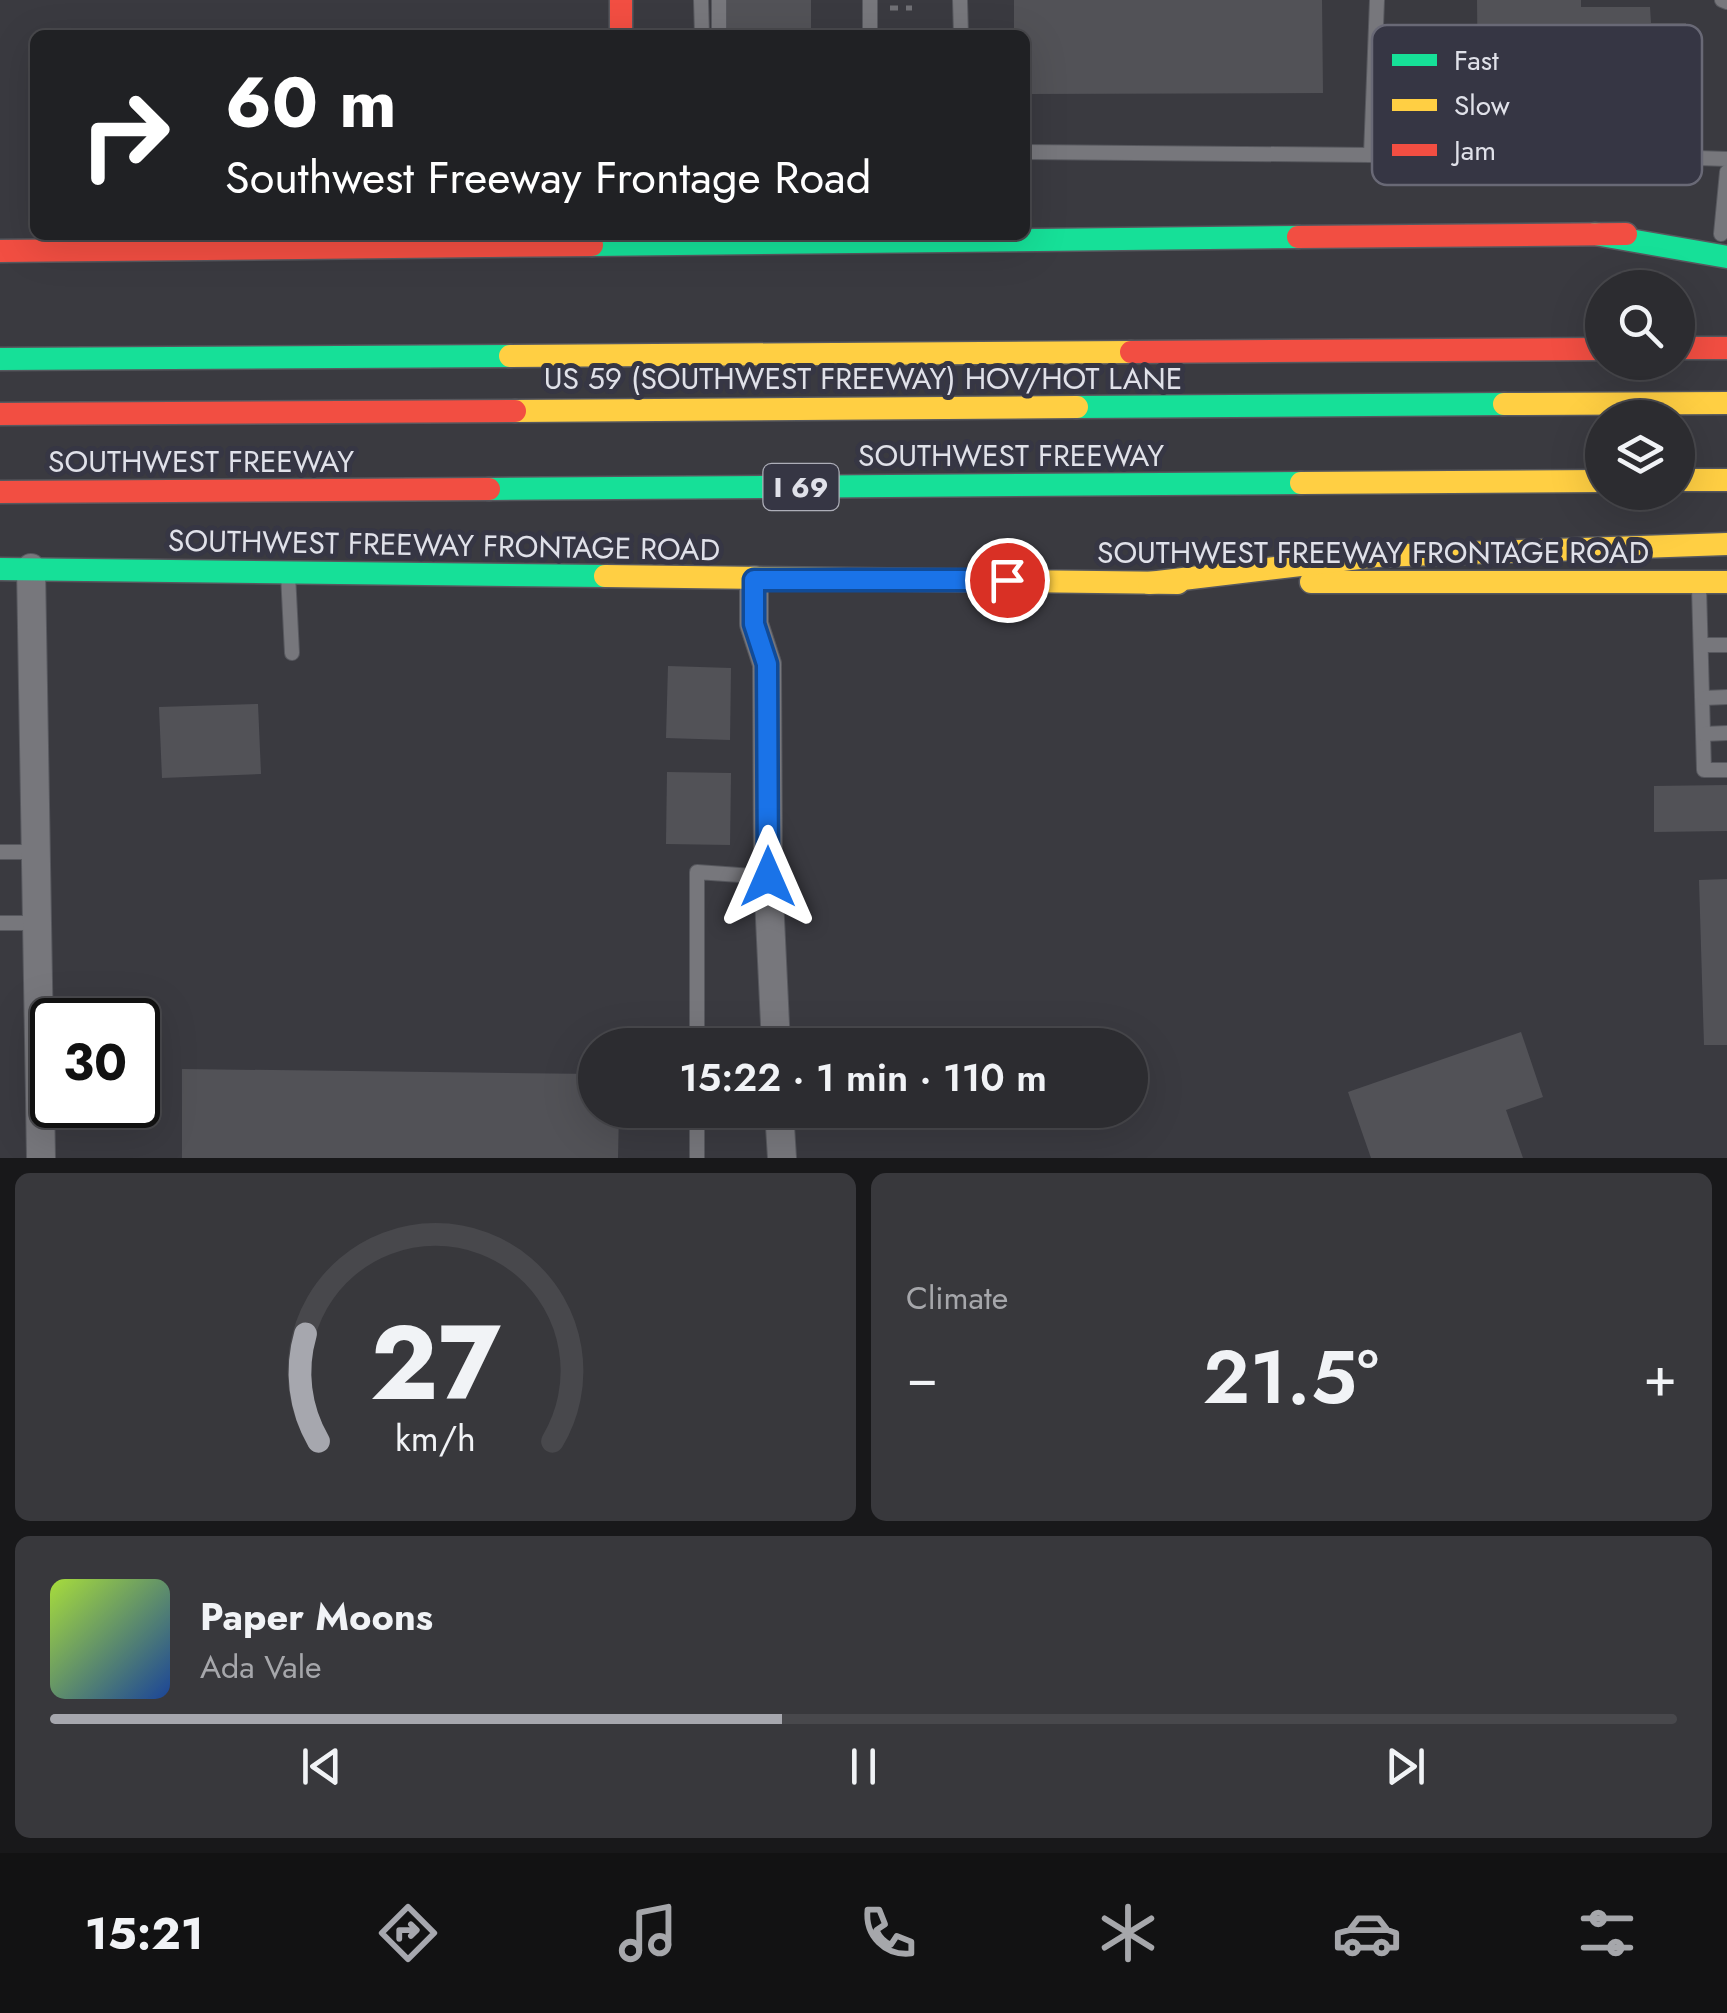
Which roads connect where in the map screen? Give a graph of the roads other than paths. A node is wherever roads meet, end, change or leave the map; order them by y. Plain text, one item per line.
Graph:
1 (620, 0) edge
2 (701, 0) edge
3 (719, 0) edge
4 (870, 0) edge
5 (960, 0) edge
6 (1377, 0) edge
7 (1376, 25) edge
8 (620, 30) edge
9 (702, 30) edge
10 (719, 30) edge
11 (870, 30) edge
12 (961, 30) edge
13 (1030, 152) edge
14 (1372, 154) edge
15 (1702, 158) edge
16 (1727, 159) edge
17 (1727, 172) edge
18 (1030, 238) edge
19 (746, 240) edge
20 (623, 241) edge
21 (1725, 241) edge
22 (0, 251) edge
23 (1695, 348) edge
24 (1727, 348) edge
25 (1585, 349) edge
26 (0, 359) edge
27 (1727, 403) edge
28 (0, 414) edge
29 (1695, 480) edge
30 (1727, 480) edge
31 (1585, 481) edge
32 (0, 492) edge
33 (1727, 544) edge
34 (30, 568) junction
35 (0, 569) edge
36 (288, 572) junction
37 (754, 580) junction
38 (1148, 582) junction
39 (1698, 582) junction
40 (1727, 582) edge
41 (1702, 645) junction
42 (1727, 645) edge
43 (292, 654) dead end
44 (1727, 697) edge
45 (1704, 698) junction
46 (1727, 733) edge
47 (1704, 734) junction
48 (1727, 770) edge
49 (0, 852) edge
50 (37, 852) junction
51 (768, 877) junction
52 (0, 922) edge
53 (39, 923) junction
54 (697, 1028) edge
55 (775, 1028) edge
56 (698, 1128) edge
57 (781, 1128) edge
58 (42, 1158) edge
59 (698, 1158) edge
60 (782, 1158) edge

1 - 8 main road
2 - 9 lane
3 - 10 lane
4 - 11 lane
5 - 12 lane
6 - 7 lane
13 - 14 lane
15 - 16 lane
17 - 21 lane
18 - 21 main road
19 - 20 main road
20 - 22 main road
23 - 24 main road
25 - 26 main road
27 - 28 main road, US 59 (SOUTHWEST FREEWAY) HOV/HOT LANE
29 - 30 main road
31 - 32 main road, SOUTHWEST FREEWAY / I 69
33 - 38 main road
34 - 35 main road, SOUTHWEST FREEWAY FRONTAGE ROAD
34 - 36 main road, SOUTHWEST FREEWAY FRONTAGE ROAD
34 - 50 street
36 - 37 main road, SOUTHWEST FREEWAY FRONTAGE ROAD
36 - 43 lane
37 - 38 main road, SOUTHWEST FREEWAY FRONTAGE ROAD
37 - 51 street
38 - 39 main road, SOUTHWEST FREEWAY FRONTAGE ROAD
39 - 40 main road, SOUTHWEST FREEWAY FRONTAGE ROAD
39 - 41 lane
41 - 42 lane
41 - 45 lane
44 - 45 lane
45 - 47 lane
46 - 47 lane
47 - 48 lane
49 - 50 lane
50 - 53 street
51 - 54 lane
51 - 55 street
52 - 53 lane
53 - 58 street
56 - 59 lane
57 - 60 street

